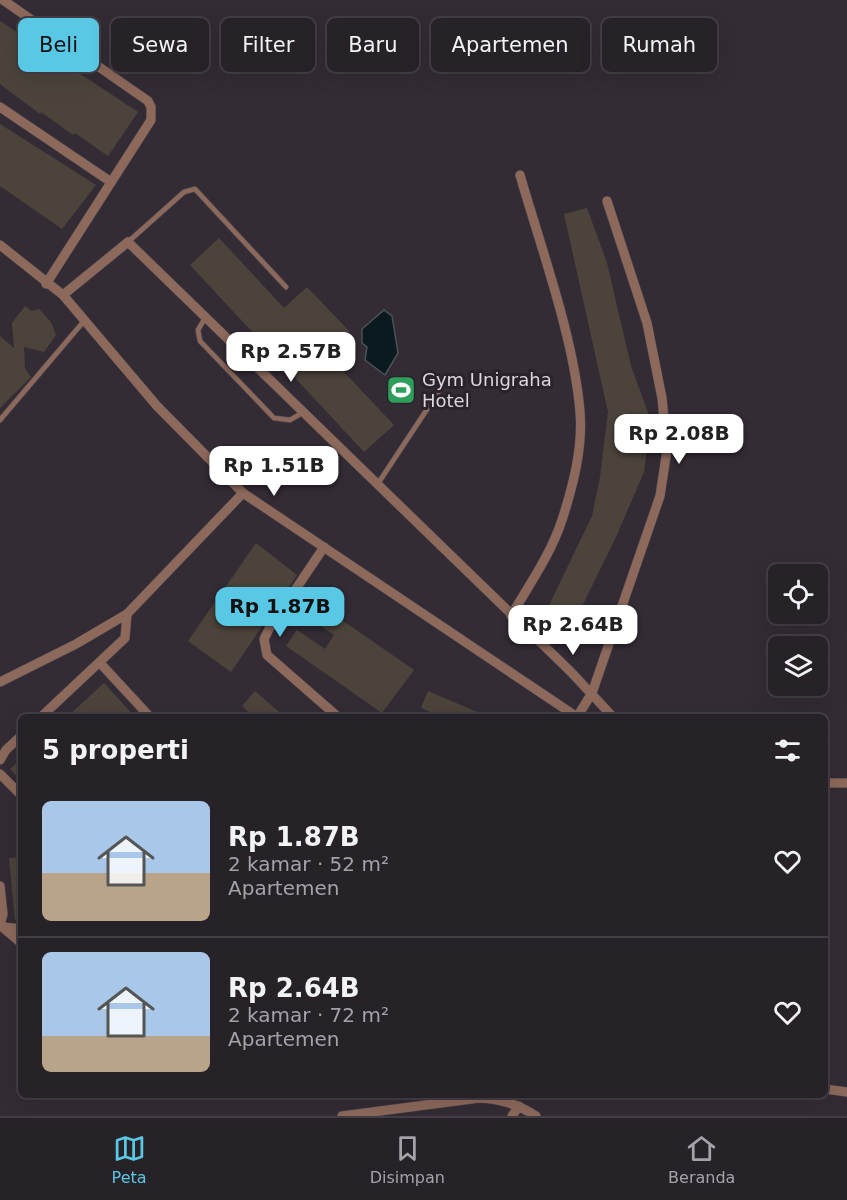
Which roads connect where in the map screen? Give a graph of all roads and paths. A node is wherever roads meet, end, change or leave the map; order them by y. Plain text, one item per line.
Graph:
1 (3, 0) edge
2 (0, 106) edge
3 (520, 174) dead end
4 (111, 182) junction
5 (607, 201) dead end
6 (128, 242) junction
7 (0, 245) edge
8 (46, 284) junction
9 (286, 287) dead end
10 (63, 295) junction
11 (205, 318) junction
12 (84, 321) junction
13 (447, 379) dead end
14 (302, 412) junction
15 (0, 420) edge
16 (377, 485) junction
17 (243, 493) junction
18 (324, 547) junction
19 (127, 614) junction
20 (511, 616) junction
21 (100, 663) junction
22 (0, 682) edge
23 (592, 693) junction
24 (47, 714) edge
25 (147, 714) edge
26 (335, 714) edge
27 (573, 714) edge
28 (579, 714) edge
29 (610, 714) edge
30 (18, 739) edge
31 (0, 760) edge
32 (0, 774) edge
33 (828, 783) edge
34 (847, 783) edge
35 (18, 792) edge
36 (0, 886) edge
37 (1, 926) edge
38 (18, 929) edge
39 (18, 940) edge
40 (828, 1089) edge
41 (847, 1092) edge
42 (519, 1106) junction
43 (342, 1116) edge
44 (512, 1116) edge
45 (536, 1116) edge

1 - 4 street
2 - 4 street
3 - 20 street
4 - 8 street
5 - 23 street
6 - 9 lane
6 - 10 street
6 - 11 street
7 - 8 street
8 - 10 street
10 - 12 street
11 - 14 street
11 - 14 lane
12 - 15 lane
12 - 17 street
13 - 16 lane
14 - 16 street
16 - 20 street
17 - 18 street
17 - 19 street
18 - 26 street
18 - 27 street
19 - 21 street
19 - 22 street
20 - 23 street
21 - 24 street
21 - 25 street
23 - 28 street
23 - 29 street
30 - 31 street
32 - 35 street
33 - 34 street
36 - 37 street
37 - 38 street
37 - 39 street
40 - 41 street
42 - 43 street
42 - 44 street
42 - 45 street

